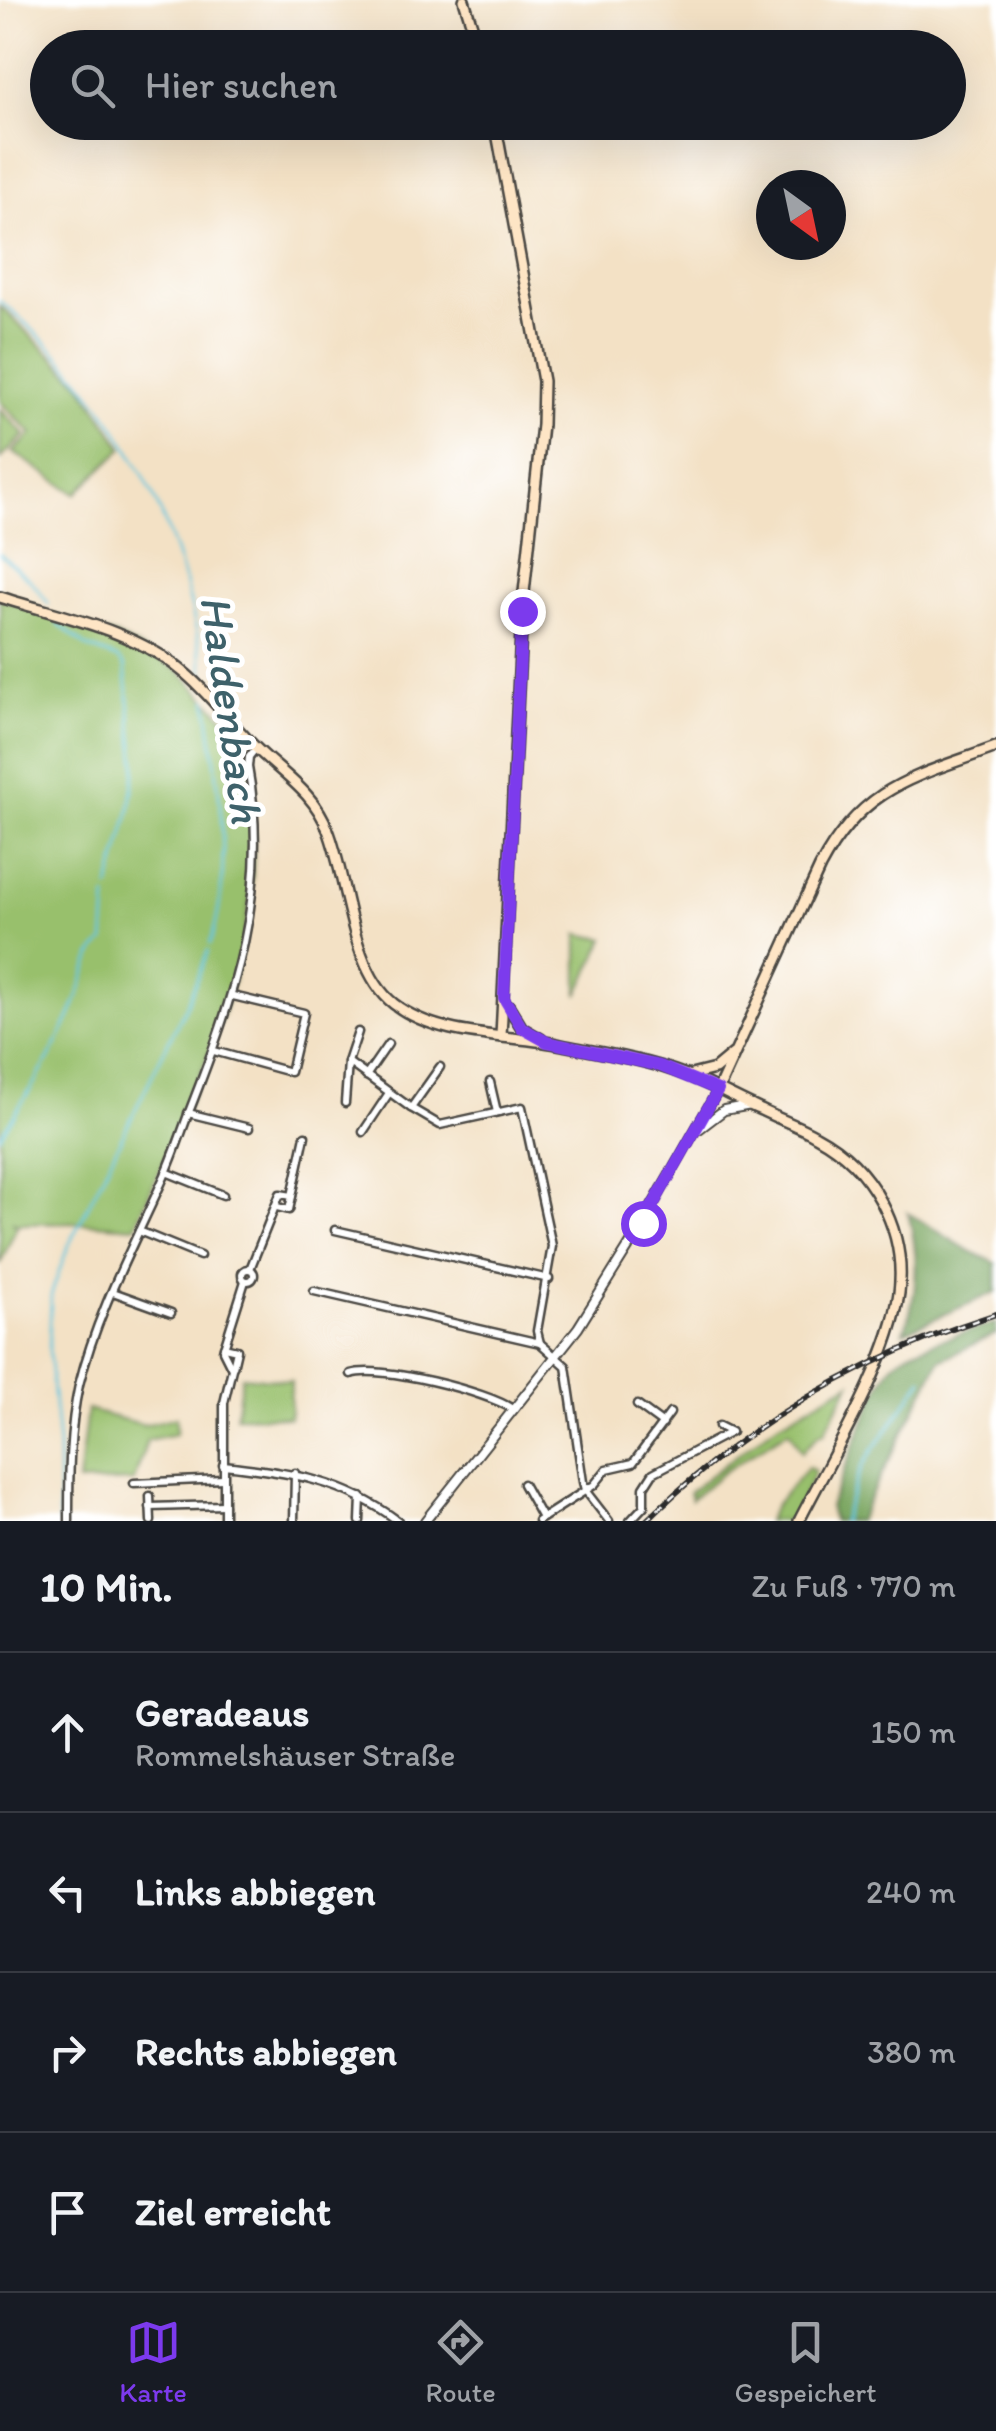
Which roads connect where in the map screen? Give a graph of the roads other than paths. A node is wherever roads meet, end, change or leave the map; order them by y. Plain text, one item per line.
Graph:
1 (464, 0) edge
2 (473, 30) edge
3 (498, 140) edge
4 (0, 597) edge
5 (996, 747) edge
6 (256, 748) junction
7 (232, 996) junction
8 (504, 998) junction
9 (358, 1032) dead end
10 (501, 1036) junction
11 (547, 1042) junction
12 (388, 1044) dead end
13 (738, 1050) junction
14 (214, 1051) junction
15 (348, 1062) junction
16 (440, 1067) dead end
17 (366, 1076) junction
18 (688, 1076) junction
19 (490, 1082) dead end
20 (718, 1090) junction
21 (389, 1093) junction
22 (345, 1103) dead end
23 (751, 1105) junction
24 (410, 1108) junction
25 (497, 1112) junction
26 (188, 1113) junction
27 (249, 1128) dead end
28 (362, 1132) dead end
29 (306, 1136) dead end
30 (692, 1136) junction
31 (166, 1172) junction
32 (223, 1196) dead end
33 (292, 1196) junction
34 (277, 1207) junction
35 (335, 1230) dead end
36 (139, 1231) junction
37 (200, 1256) dead end
38 (548, 1279) junction
39 (314, 1291) dead end
40 (113, 1292) junction
41 (172, 1314) dead end
42 (540, 1343) junction
43 (224, 1346) junction
44 (556, 1356) junction
45 (232, 1368) junction
46 (351, 1374) dead end
47 (637, 1405) dead end
48 (512, 1409) junction
49 (670, 1414) dead end
50 (662, 1424) junction
51 (719, 1426) dead end
52 (223, 1465) junction
53 (295, 1473) junction
54 (223, 1479) junction
55 (134, 1483) dead end
56 (523, 1484) dead end
57 (585, 1490) junction
58 (150, 1496) dead end
59 (361, 1496) junction
60 (224, 1505) junction
61 (150, 1507) junction
62 (540, 1519) edge
63 (69, 1521) edge
64 (151, 1521) edge
65 (224, 1521) edge
66 (294, 1521) edge
67 (360, 1521) edge
68 (398, 1521) edge
69 (425, 1521) edge
70 (609, 1521) edge
71 (630, 1521) edge
72 (800, 1521) edge

1 - 2 main road
3 - 8 main road
4 - 6 main road
5 - 13 main road
6 - 7 street
6 - 10 main road
7 - 14 street
7 - 14 street
8 - 10 main road
8 - 11 main road
9 - 15 street
10 - 11 main road
11 - 18 main road
12 - 17 street
13 - 18 main road
13 - 20 main road
14 - 26 street
15 - 17 street
15 - 22 street
16 - 24 street
17 - 21 street
18 - 20 main road
19 - 25 street
20 - 23 main road
20 - 30 street
21 - 24 street
21 - 28 street
23 - 30 street
23 - 72 main road
24 - 25 street
25 - 38 street
26 - 27 street
26 - 31 street
29 - 33 street
30 - 44 street
31 - 32 street
31 - 36 street
33 - 34 street
33 - 34 street
34 - 43 street
35 - 38 street
36 - 37 street
36 - 40 street
38 - 42 street
39 - 42 street
40 - 41 street
40 - 63 street
42 - 44 street
43 - 45 street
43 - 45 street
44 - 48 street
44 - 57 street
45 - 52 street
46 - 48 street
47 - 50 street
48 - 69 street
49 - 50 street
50 - 57 street
51 - 71 street
52 - 53 street
52 - 54 street
53 - 59 street
53 - 66 street
54 - 55 street
54 - 60 street
56 - 62 street
57 - 62 street
57 - 70 street
58 - 61 street
59 - 67 street
59 - 68 street
60 - 61 street
60 - 65 street
61 - 64 street

